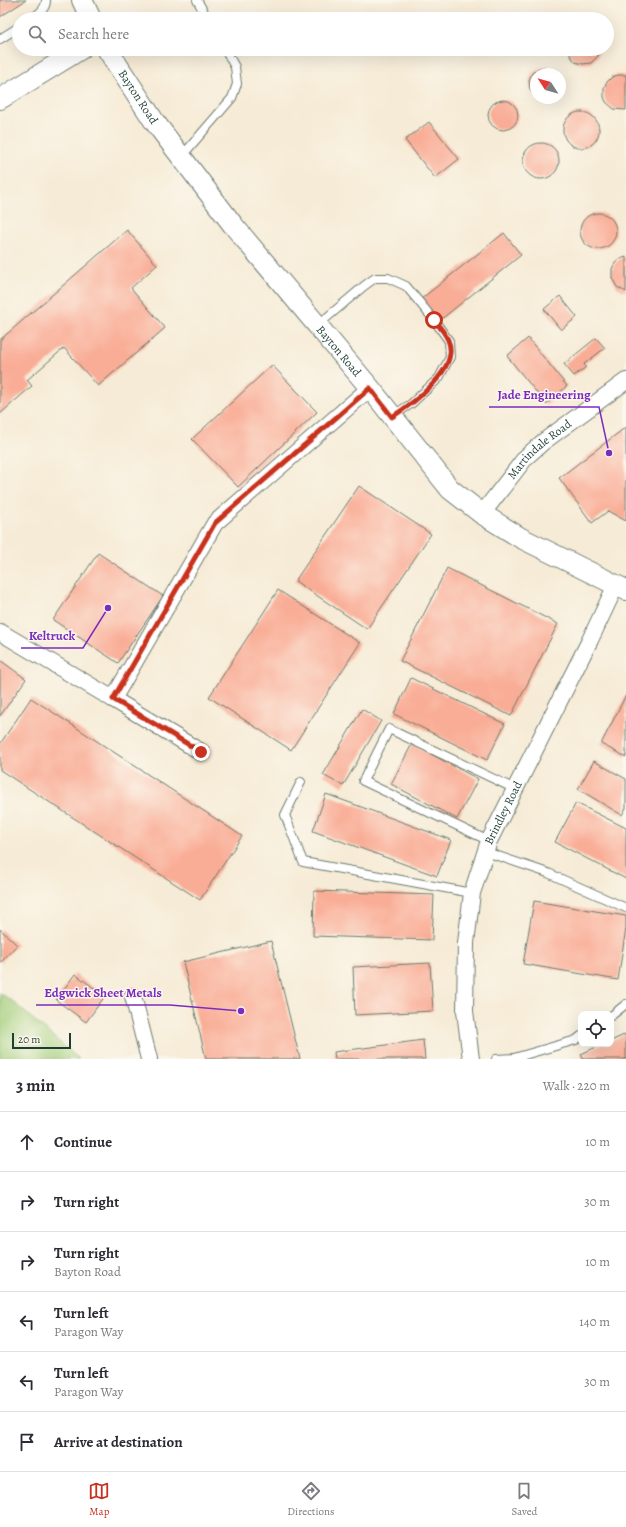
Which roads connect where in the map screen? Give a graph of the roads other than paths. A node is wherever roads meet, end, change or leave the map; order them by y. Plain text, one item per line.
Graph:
1 (46, 0) edge
2 (82, 0) edge
3 (197, 0) edge
4 (41, 12) edge
5 (88, 12) edge
6 (204, 12) edge
7 (12, 31) edge
8 (0, 39) edge
9 (70, 56) edge
10 (112, 56) edge
11 (229, 56) edge
12 (0, 99) edge
13 (181, 156) junction
14 (318, 325) junction
15 (626, 381) edge
16 (370, 388) junction
17 (392, 417) junction
18 (482, 514) junction
19 (621, 588) edge
20 (0, 632) edge
21 (113, 699) junction
22 (201, 752) dead end
23 (301, 782) dead end
24 (515, 789) junction
25 (487, 846) junction
26 (472, 893) junction
27 (626, 908) edge
28 (133, 996) dead end
29 (626, 1004) edge
30 (614, 1014) edge
31 (578, 1038) edge
32 (149, 1059) edge
33 (472, 1059) edge
34 (496, 1059) edge

1 - 4 lane
2 - 5 street
3 - 6 lane
7 - 8 lane
9 - 12 street
10 - 13 street, Bayton Road
11 - 13 lane
13 - 14 street, Bayton Road
14 - 16 street, Bayton Road
14 - 17 lane
15 - 18 street, Martindale Road
16 - 17 street, Bayton Road
16 - 21 street
17 - 18 street, Bayton Road
18 - 19 street, Bayton Road
19 - 24 street, Brindley Road
20 - 21 street
21 - 22 street
23 - 26 lane
24 - 25 street, Brindley Road
24 - 25 lane
25 - 26 street, Brindley Road
25 - 27 lane
26 - 33 street, Brindley Road
28 - 32 street
29 - 30 lane
31 - 34 lane

